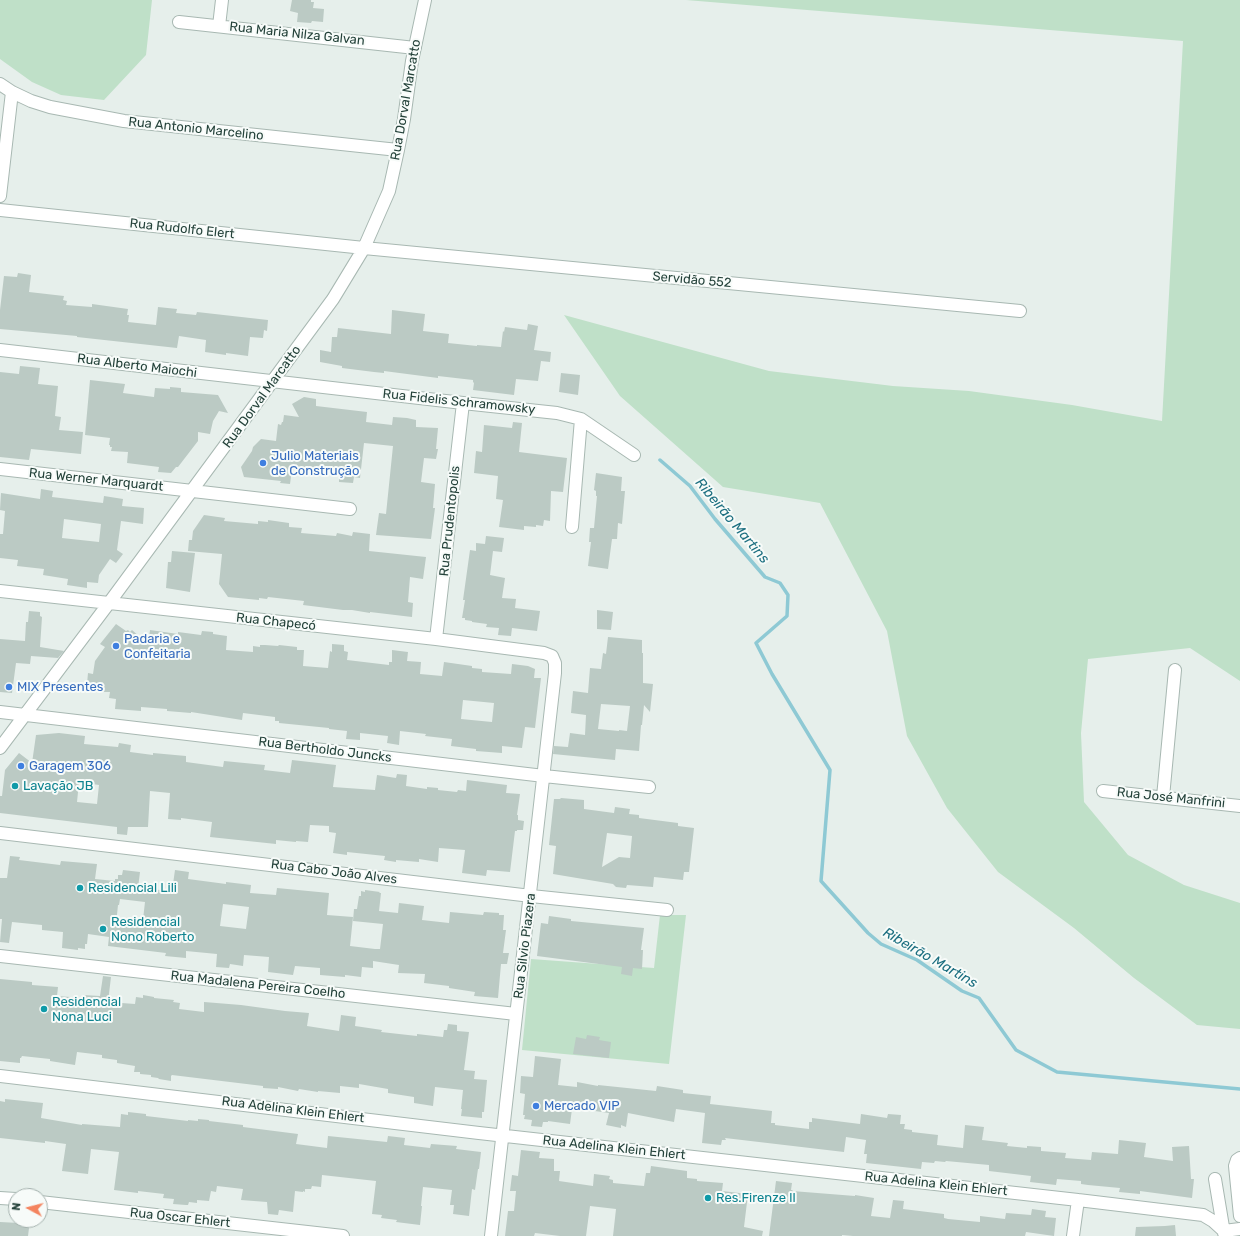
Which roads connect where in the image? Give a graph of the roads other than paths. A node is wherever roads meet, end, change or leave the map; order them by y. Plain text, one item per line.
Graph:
1 (222, 0) edge
2 (425, 0) edge
3 (179, 22) dead end
4 (219, 26) junction
5 (415, 48) junction
6 (0, 84) edge
7 (12, 92) junction
8 (398, 150) junction
9 (0, 196) edge
10 (0, 210) edge
11 (364, 248) junction
12 (1020, 311) dead end
13 (0, 350) edge
14 (273, 381) junction
15 (463, 403) junction
16 (581, 419) junction
17 (634, 455) dead end
18 (0, 470) edge
19 (192, 491) junction
20 (350, 508) dead end
21 (572, 527) dead end
22 (0, 591) edge
23 (109, 603) junction
24 (436, 640) junction
25 (552, 656) joint
26 (1174, 670) dead end
27 (0, 712) edge
28 (25, 715) junction
29 (0, 748) edge
30 (544, 776) junction
31 (649, 787) dead end
32 (1103, 791) dead end
33 (1163, 797) junction
34 (1240, 806) edge
35 (0, 833) edge
36 (531, 896) junction
37 (667, 910) dead end
38 (0, 956) edge
39 (516, 1014) junction
40 (0, 1076) edge
41 (503, 1136) junction
42 (1239, 1159) edge
43 (1215, 1179) dead end
44 (1078, 1200) junction
45 (48, 1203) edge
46 (1240, 1216) edge
47 (1240, 1228) edge
48 (1224, 1234) edge
49 (343, 1236) edge
50 (491, 1236) edge
51 (1073, 1236) edge

1 - 4 street
2 - 5 street, Rua Dorval Marcatto
3 - 4 street, Rua Maria Nilza Galvan
4 - 5 street, Rua Maria Nilza Galvan
5 - 8 street, Rua Dorval Marcatto
6 - 7 street, Rua Antonio Marcelino
7 - 8 street, Rua Antonio Marcelino
7 - 9 street
8 - 11 street, Rua Dorval Marcatto
10 - 11 street, Rua Rudolfo Elert
11 - 12 street, Servidão 552
11 - 14 street, Rua Dorval Marcatto
13 - 14 street, Rua Alberto Maiochi
14 - 15 street, Rua Fidelis Schramowsky
14 - 19 street, Rua Dorval Marcatto
15 - 16 street, Rua Fidelis Schramowsky
15 - 24 street, Rua Prudentopolis
16 - 17 street, Rua Fidelis Schramowsky
16 - 21 street
18 - 19 street, Rua Werner Marquardt
19 - 20 street, Rua Werner Marquardt
19 - 23 street, Rua Dorval Marcatto
22 - 23 street, Rua Chapecó
23 - 24 street, Rua Chapecó
23 - 28 street, Rua Dorval Marcatto
24 - 25 street, Rua Chapecó
25 - 30 street, Rua Silvio Piazera
26 - 33 street
27 - 28 street, Rua Bertholdo Juncks
28 - 29 street, Rua Dorval Marcatto
28 - 30 street, Rua Bertholdo Juncks
30 - 31 street, Rua Bertholdo Juncks
30 - 36 street, Rua Silvio Piazera
32 - 33 street, Rua José Manfrini
33 - 34 street, Rua José Manfrini
35 - 36 street, Rua Cabo João Alves
36 - 37 street, Rua Cabo João Alves
36 - 39 street, Rua Silvio Piazera
38 - 39 street, Rua Madalena Pereira Coelho
39 - 41 street, Rua Silvio Piazera
40 - 41 street, Rua Adelina Klein Ehlert
41 - 44 street, Rua Adelina Klein Ehlert
41 - 50 street, Rua Silvio Piazera
42 - 46 street
43 - 48 street
44 - 48 street, Rua Adelina Klein Ehlert
44 - 51 street
45 - 49 street, Rua Oscar Ehlert
47 - 48 street

